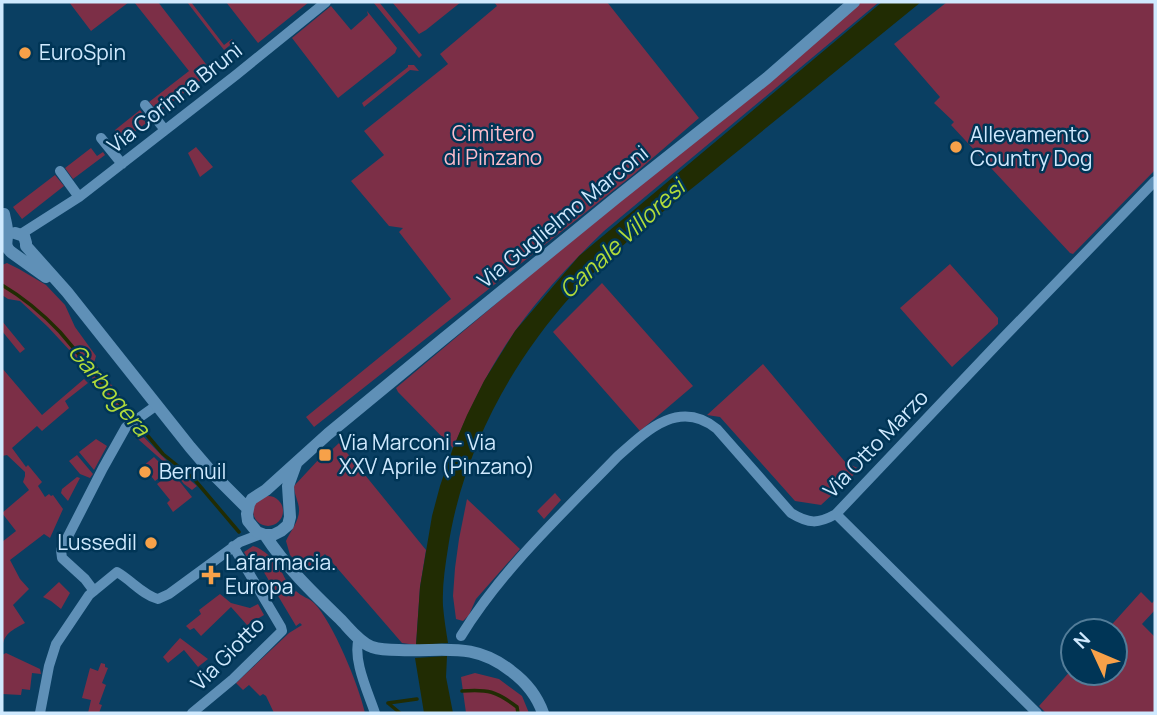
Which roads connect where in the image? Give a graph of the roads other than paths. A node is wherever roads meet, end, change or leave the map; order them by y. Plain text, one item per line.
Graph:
1 (326, 2) edge
2 (854, 2) edge
3 (145, 105) dead end
4 (165, 131) junction
5 (101, 138) dead end
6 (122, 164) junction
7 (60, 171) dead end
8 (1155, 181) edge
9 (79, 197) junction
10 (3, 213) edge
11 (13, 245) edge
12 (157, 405) junction
13 (296, 464) junction
14 (224, 485) junction
15 (262, 492) junction
16 (290, 508) junction
17 (836, 514) junction
18 (248, 515) junction
19 (282, 531) junction
20 (263, 534) junction
21 (236, 544) junction
22 (284, 561) junction
23 (93, 591) junction
24 (461, 636) dead end
25 (359, 638) junction
26 (372, 646) junction
27 (360, 669) junction
28 (40, 713) edge
29 (192, 713) edge
30 (375, 713) edge
31 (543, 713) edge
32 (1037, 713) edge

1 - 4 street, Via Corinna Bruni
2 - 13 street, Via Guglielmo Marconi
3 - 4 street
4 - 6 street, Via Corinna Bruni
5 - 6 street
6 - 9 street, Via Corinna Bruni
7 - 9 street
8 - 17 street, Via Otto Marzo
9 - 11 street, Via Corinna Bruni
10 - 11 street
11 - 12 street
12 - 14 street
12 - 23 street
13 - 15 street, Via Guglielmo Marconi
13 - 16 street
14 - 15 street
14 - 18 street
15 - 16 street
15 - 18 street
16 - 19 street
17 - 24 street, Via Otto Marzo
17 - 32 street
18 - 20 street
18 - 21 street
19 - 20 street
19 - 22 street
20 - 21 street
20 - 22 street
21 - 23 street
21 - 29 street, Via Giotto
22 - 25 street
23 - 28 street
25 - 26 street
25 - 27 street
26 - 27 street
26 - 31 street
27 - 30 street

